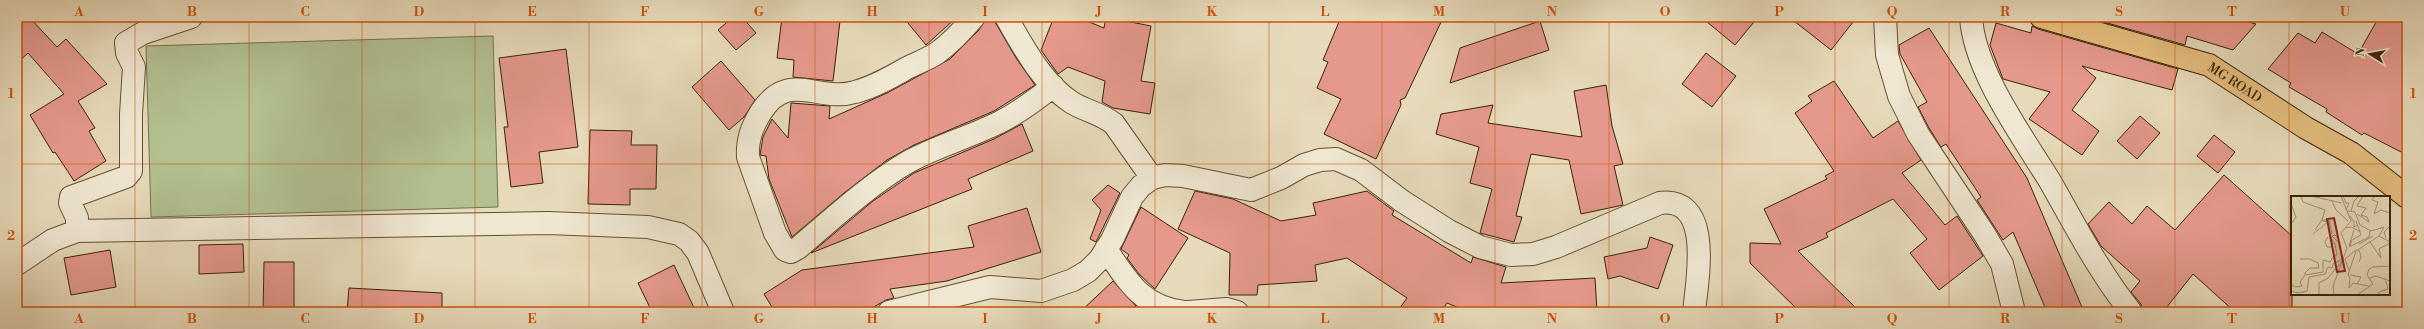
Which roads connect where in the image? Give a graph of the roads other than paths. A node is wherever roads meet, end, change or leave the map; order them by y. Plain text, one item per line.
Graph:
1 (190, 17) edge
2 (974, 17) edge
3 (1006, 17) edge
4 (1885, 17) edge
5 (1971, 17) edge
6 (2041, 17) edge
7 (1052, 86) junction
8 (1152, 178) junction
9 (2407, 197) edge
10 (77, 230) junction
11 (1106, 249) junction
12 (17, 264) edge
13 (724, 312) edge
14 (889, 312) edge
15 (1184, 312) edge
16 (1188, 312) edge
17 (1238, 312) edge
18 (1694, 312) edge
19 (2014, 312) edge
20 (2131, 312) edge

1 - 10 street
2 - 7 street
3 - 7 street
4 - 19 street
5 - 20 street
6 - 9 main road, MG ROAD
7 - 8 street
8 - 11 street
8 - 18 street
10 - 12 street
10 - 13 street
11 - 14 street
11 - 15 street
16 - 17 street

